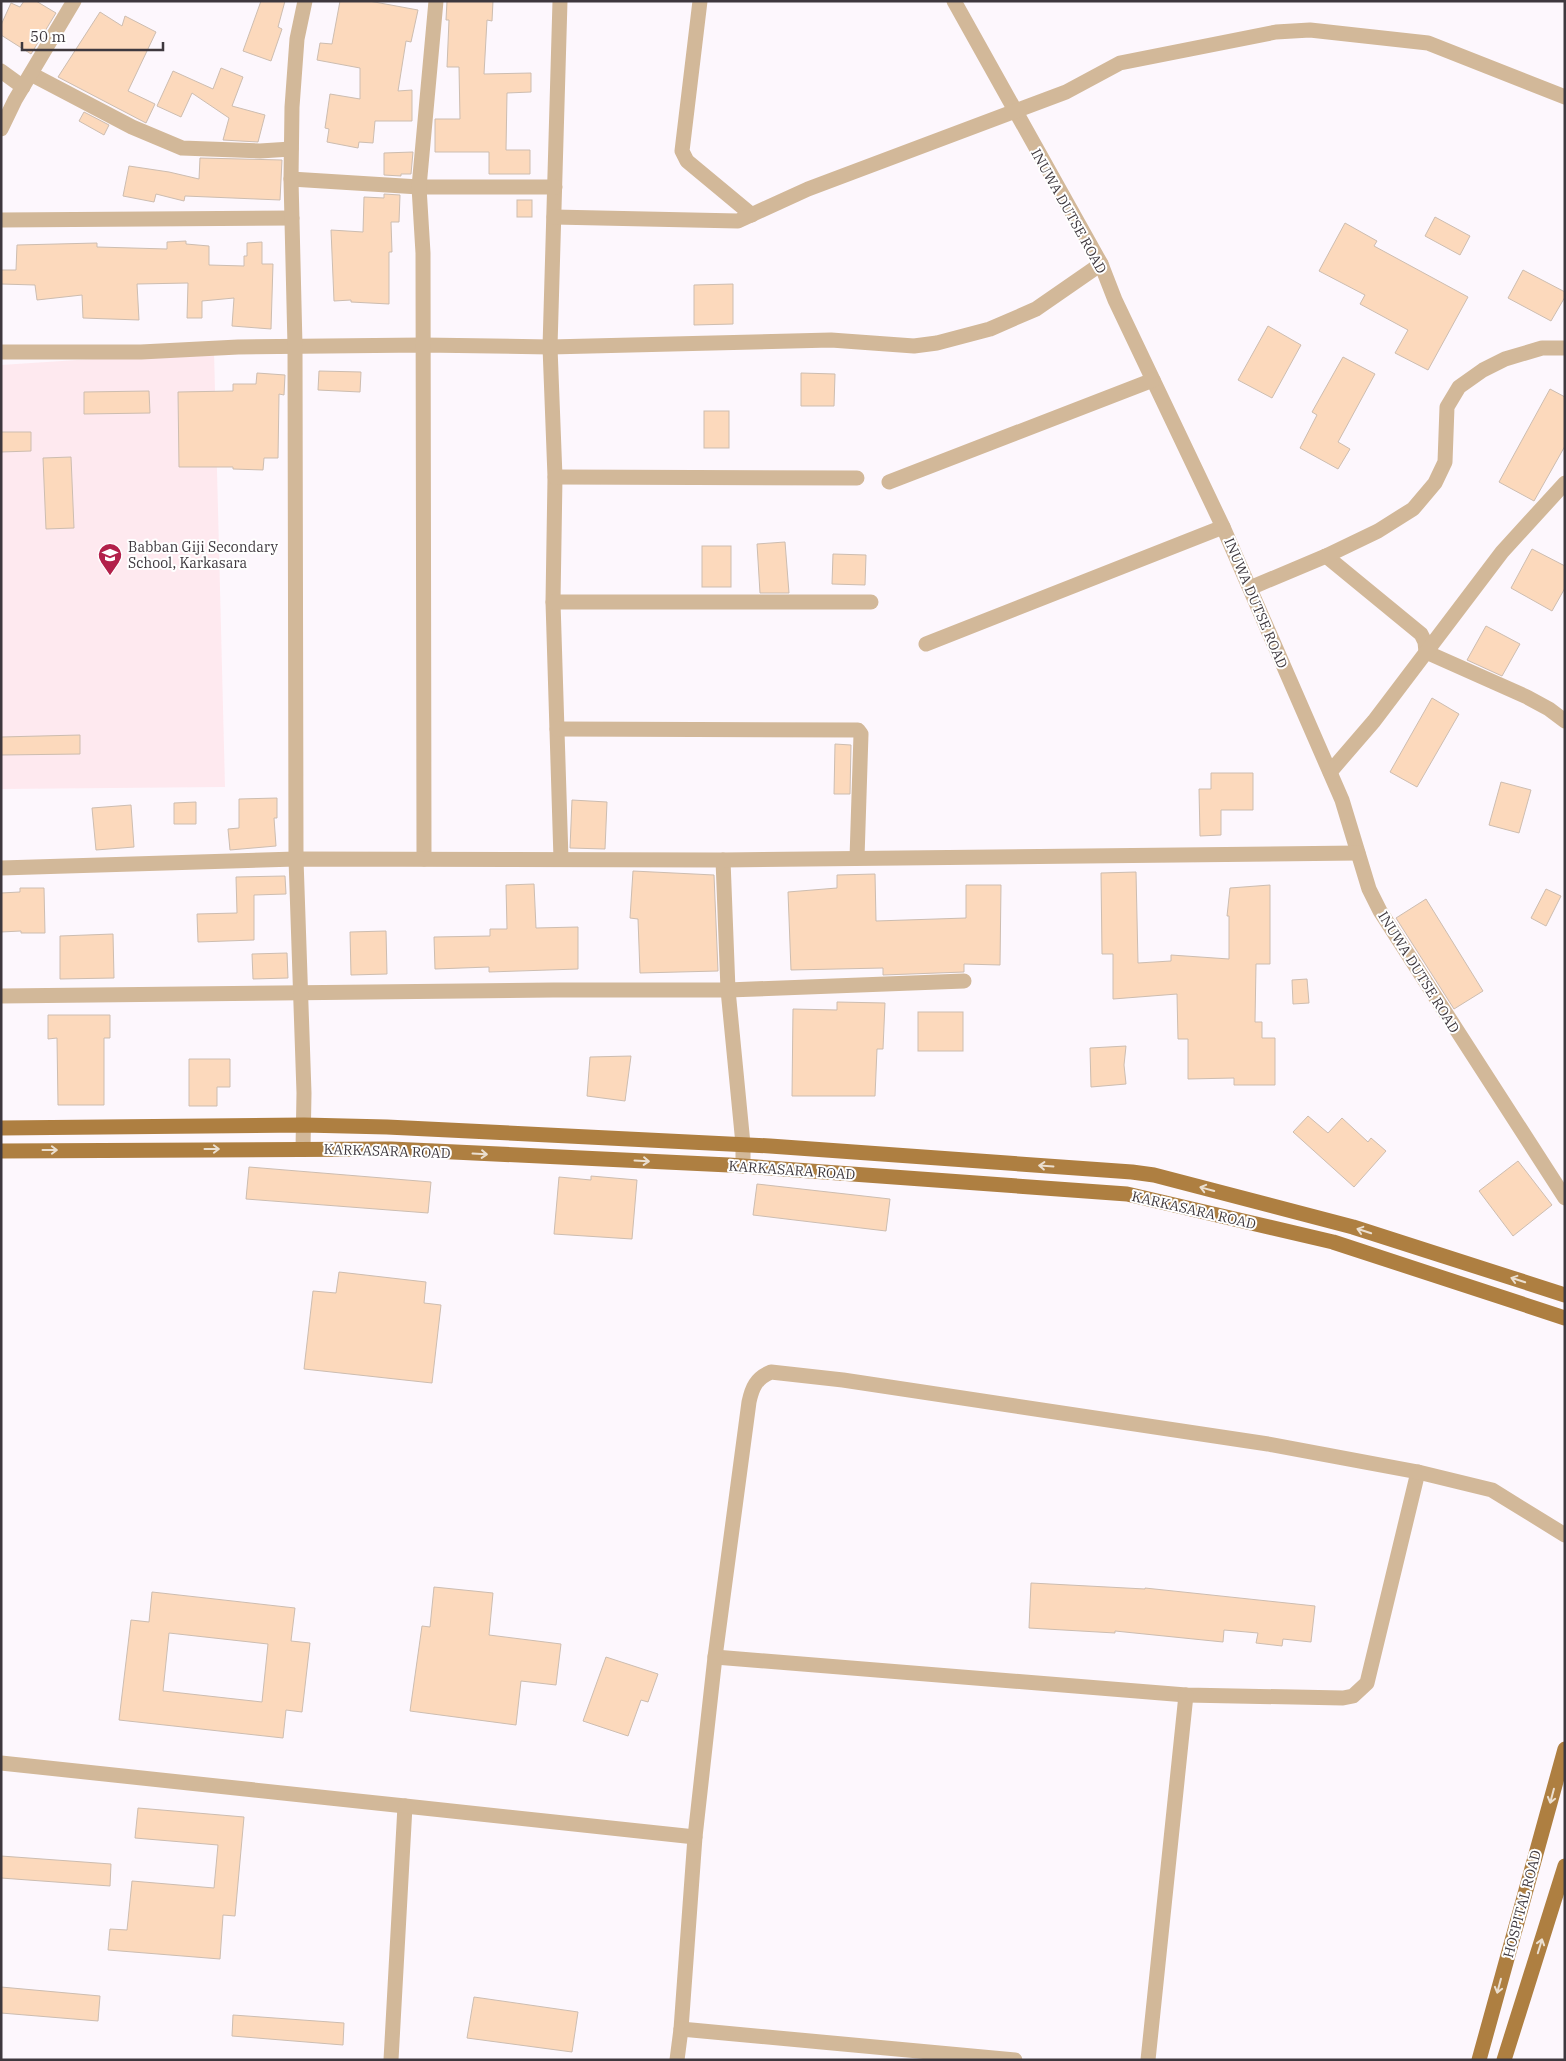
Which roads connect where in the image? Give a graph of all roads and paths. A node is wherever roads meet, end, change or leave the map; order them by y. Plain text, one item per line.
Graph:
1 (74, 1) edge
2 (305, 1) edge
3 (436, 1) edge
4 (560, 1) edge
5 (700, 1) edge
6 (954, 1) edge
7 (1, 71) edge
8 (31, 74) junction
9 (23, 87) junction
10 (1565, 97) edge
11 (1015, 111) junction
12 (1, 129) edge
13 (291, 149) junction
14 (291, 179) junction
15 (419, 187) junction
16 (555, 187) junction
17 (752, 215) junction
18 (554, 217) junction
19 (292, 218) junction
20 (1, 220) edge
21 (1100, 264) junction
22 (423, 345) junction
23 (296, 346) junction
24 (550, 347) junction
25 (1565, 348) edge
26 (1, 352) edge
27 (1153, 380) junction
28 (555, 477) junction
29 (857, 478) dead end
30 (889, 482) dead end
31 (1565, 483) edge
32 (1223, 527) junction
33 (1326, 556) junction
34 (1250, 588) junction
35 (553, 602) junction
36 (871, 602) dead end
37 (926, 644) dead end
38 (1426, 652) junction
39 (1565, 721) edge
40 (557, 729) junction
41 (1330, 772) junction
42 (1358, 853) junction
43 (857, 858) junction
44 (296, 859) junction
45 (424, 859) junction
46 (562, 859) junction
47 (723, 860) junction
48 (1, 868) edge
49 (964, 981) dead end
50 (728, 990) junction
51 (299, 993) junction
52 (1, 996) edge
53 (304, 1125) junction
54 (1, 1128) edge
55 (743, 1144) junction
56 (303, 1149) junction
57 (1, 1151) edge
58 (743, 1166) junction
59 (1565, 1198) edge
60 (1565, 1295) edge
61 (1565, 1318) edge
62 (1418, 1472) junction
63 (1565, 1535) edge
64 (715, 1657) junction
65 (1186, 1695) junction
66 (1565, 1749) edge
67 (1, 1764) edge
68 (405, 1806) junction
69 (695, 1837) junction
70 (1565, 1866) edge
71 (681, 2029) junction
72 (391, 2060) edge
73 (677, 2060) edge
74 (1015, 2060) edge
75 (1148, 2060) edge
76 (1479, 2060) edge
77 (1504, 2060) edge

1 - 8 street
2 - 13 street
3 - 15 street
4 - 16 street
5 - 17 street
6 - 11 street, INUWA DUTSE ROAD
7 - 9 street
8 - 9 street
8 - 13 street
9 - 12 street
10 - 11 street
11 - 17 street
11 - 21 street, INUWA DUTSE ROAD
13 - 14 street
14 - 15 street
14 - 19 street
15 - 16 street
15 - 22 street
16 - 18 street
17 - 18 street
18 - 24 street
19 - 20 street
19 - 23 street
21 - 24 street
21 - 27 street, INUWA DUTSE ROAD
22 - 23 street
22 - 24 street
22 - 45 street
23 - 26 street
23 - 44 street
24 - 28 street
25 - 33 street
27 - 30 street
27 - 32 street, INUWA DUTSE ROAD
28 - 29 street
28 - 35 street
31 - 38 street
32 - 34 street, INUWA DUTSE ROAD
32 - 37 street
33 - 34 street
33 - 38 street
34 - 41 street, INUWA DUTSE ROAD
35 - 36 street
35 - 40 street
38 - 39 street
38 - 41 street
40 - 43 street
40 - 46 street
41 - 42 street, INUWA DUTSE ROAD
42 - 43 street
42 - 59 street, INUWA DUTSE ROAD
43 - 47 street
44 - 45 street
44 - 48 street
44 - 51 street
45 - 46 street
46 - 47 street
47 - 50 street
49 - 50 street
50 - 51 street
50 - 55 street
51 - 52 street
51 - 53 street
53 - 54 main road, KARKASARA ROAD
53 - 55 main road, KARKASARA ROAD
53 - 56 street
55 - 58 street
60 -> 55 main road, KARKASARA ROAD
57 -> 56 main road, KARKASARA ROAD
56 -> 58 main road, KARKASARA ROAD
58 - 61 main road, KARKASARA ROAD
62 - 63 street
62 - 64 street
62 - 65 street
64 - 65 street
64 - 69 street
65 - 75 street
66 -> 76 main road, HOSPITAL ROAD
67 - 68 street
68 - 69 street
68 - 72 street
69 - 71 street
77 -> 70 main road, HOSPITAL ROAD
71 - 73 street
71 - 74 street

